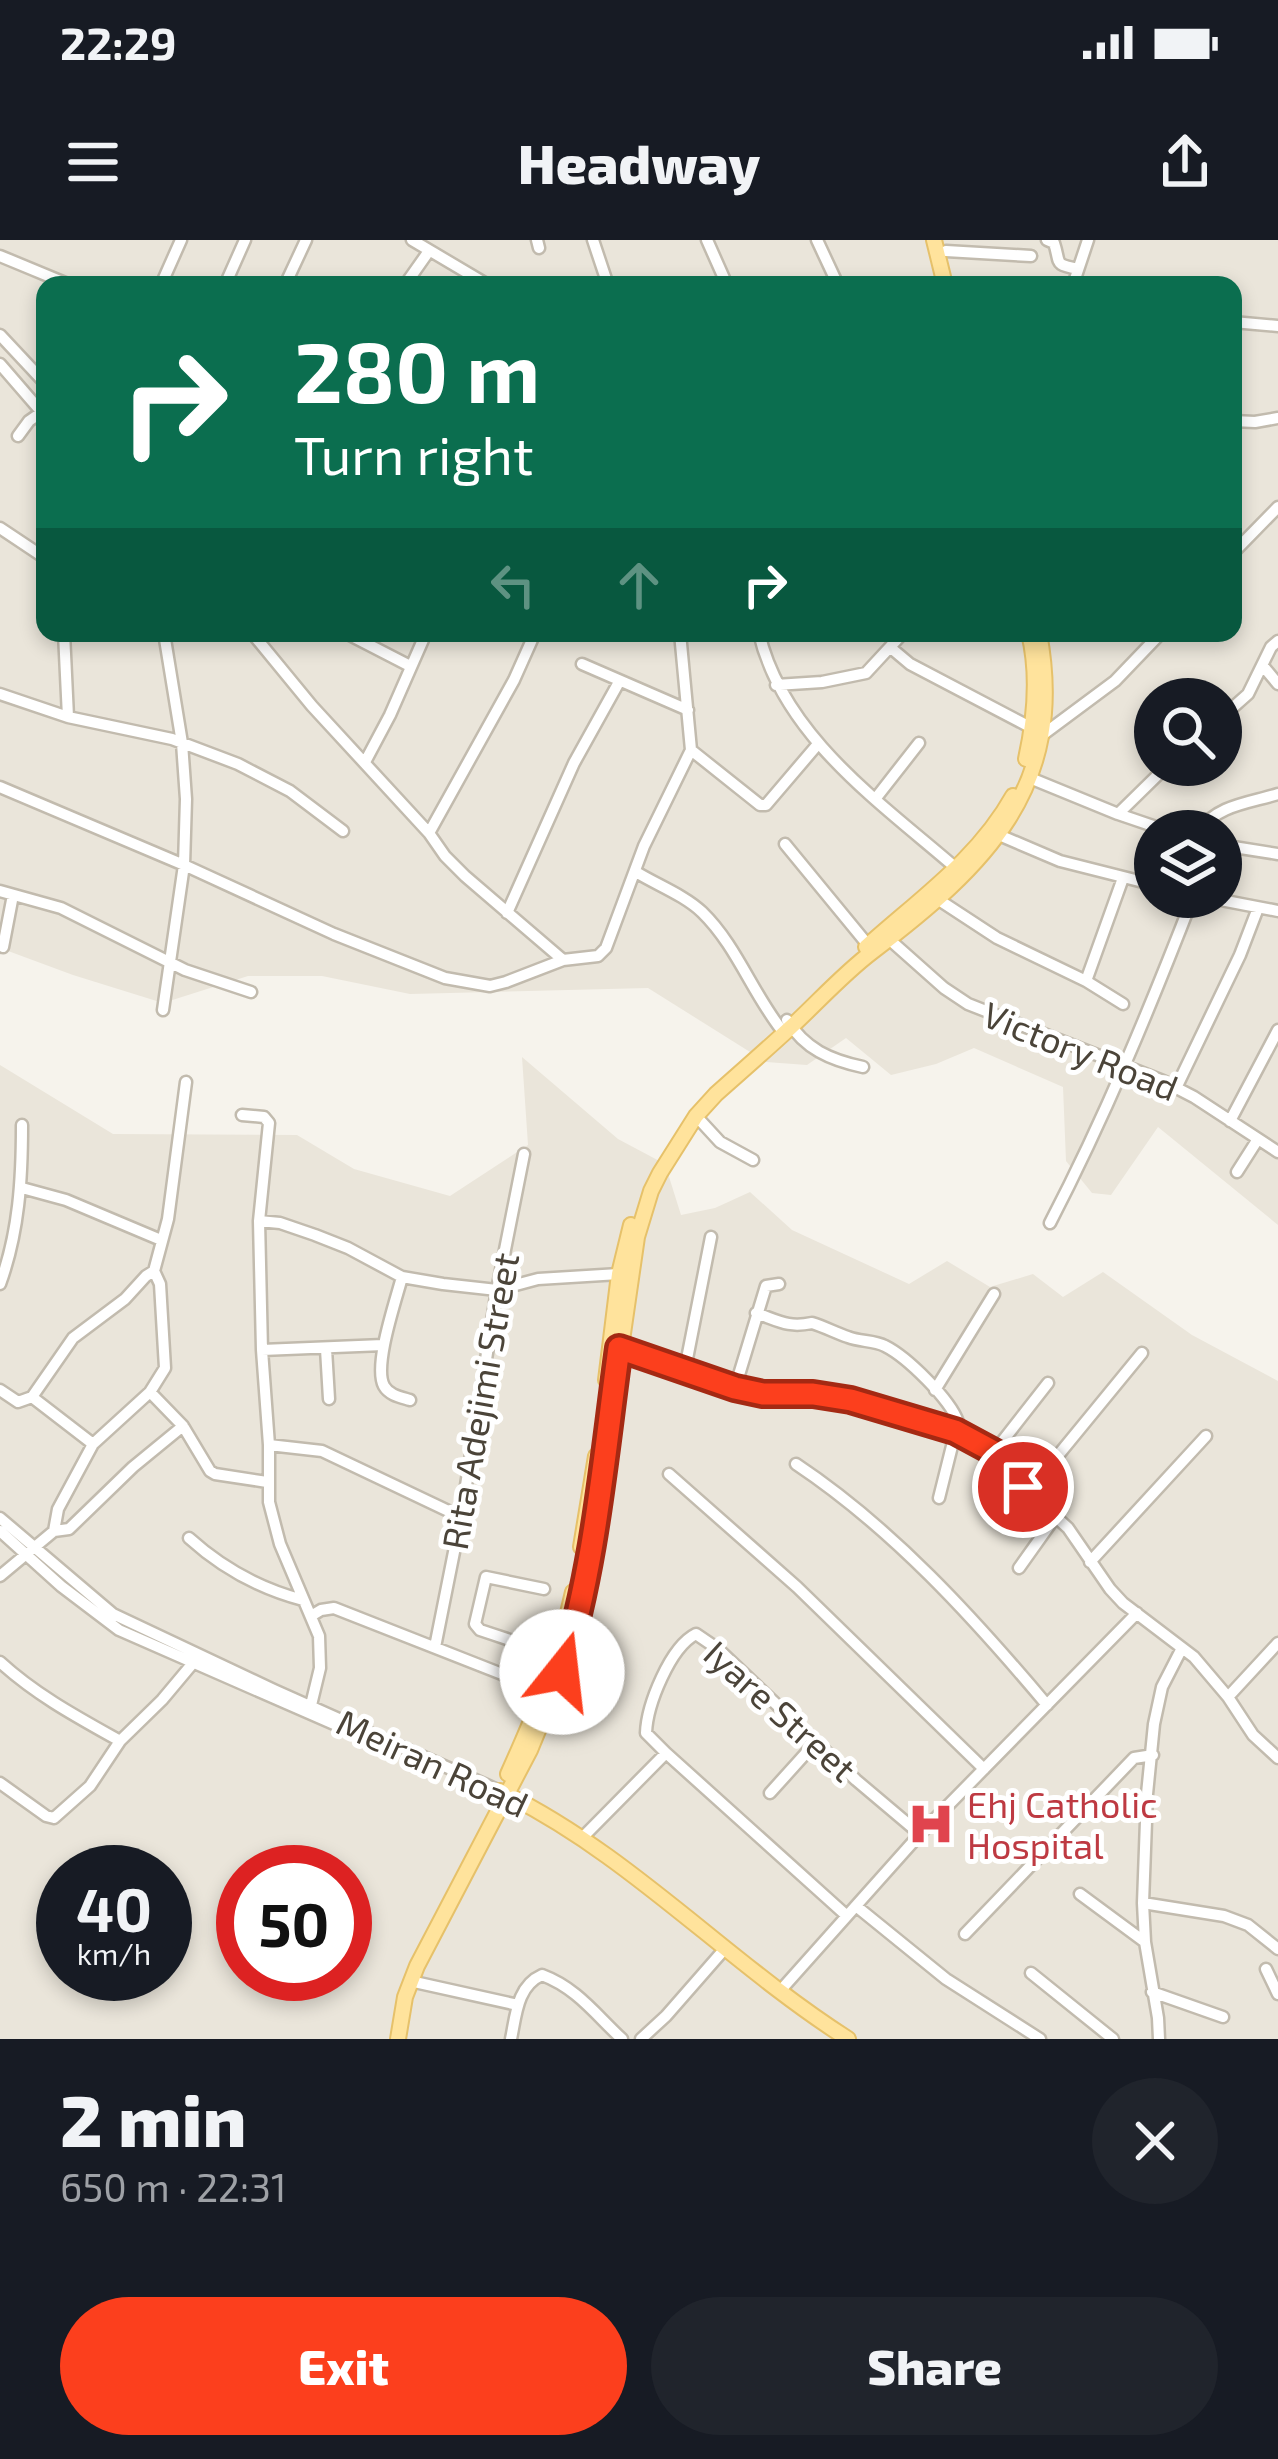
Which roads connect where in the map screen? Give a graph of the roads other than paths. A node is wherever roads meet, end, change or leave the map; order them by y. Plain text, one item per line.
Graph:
1 (181, 240) edge
2 (245, 240) edge
3 (306, 240) edge
4 (412, 240) edge
5 (593, 240) edge
6 (707, 240) edge
7 (817, 240) edge
8 (1047, 240) edge
9 (1088, 240) edge
10 (941, 244) edge
11 (429, 250) junction
12 (0, 256) edge
13 (1031, 256) dead end
14 (1078, 269) junction
15 (48, 276) edge
16 (165, 276) edge
17 (229, 276) edge
18 (289, 276) edge
19 (411, 276) edge
20 (473, 276) edge
21 (605, 276) edge
22 (723, 276) edge
23 (834, 276) edge
24 (948, 276) edge
25 (1076, 276) edge
26 (1242, 323) edge
27 (1278, 326) edge
28 (0, 334) edge
29 (0, 366) edge
30 (36, 374) edge
31 (36, 394) edge
32 (32, 399) junction
33 (36, 404) edge
34 (36, 418) edge
35 (1278, 418) edge
36 (1242, 421) edge
37 (18, 436) dead end
38 (1278, 507) edge
39 (1, 531) edge
40 (1242, 545) edge
41 (36, 552) edge
42 (1278, 641) edge
43 (64, 642) edge
44 (165, 642) edge
45 (259, 642) edge
46 (363, 642) edge
47 (422, 642) edge
48 (531, 642) edge
49 (681, 642) edge
50 (762, 642) edge
51 (896, 642) edge
52 (1038, 642) edge
53 (1152, 642) edge
54 (891, 648) junction
55 (582, 664) dead end
56 (410, 666) junction
57 (1263, 666) junction
58 (619, 682) junction
59 (1278, 684) edge
60 (776, 685) junction
61 (0, 694) edge
62 (1242, 699) edge
63 (688, 710) junction
64 (68, 717) junction
65 (1037, 732) junction
66 (182, 743) junction
67 (919, 743) dead end
68 (818, 744) junction
69 (691, 750) junction
70 (365, 762) junction
71 (1030, 778) junction
72 (1147, 786) edge
73 (0, 787) edge
74 (1278, 794) edge
75 (876, 798) junction
76 (1226, 810) edge
77 (1118, 814) junction
78 (1134, 819) edge
79 (344, 831) dead end
80 (429, 833) junction
81 (999, 835) junction
82 (785, 844) dead end
83 (1242, 848) edge
84 (1278, 854) edge
85 (184, 865) junction
86 (957, 869) junction
87 (636, 872) junction
88 (1123, 878) junction
89 (1134, 880) edge
90 (0, 891) edge
91 (14, 895) junction
92 (939, 900) junction
93 (1242, 905) edge
94 (1258, 908) junction
95 (1278, 911) edge
96 (507, 913) junction
97 (1185, 918) edge
98 (890, 940) junction
99 (868, 945) junction
100 (3, 947) edge
101 (563, 960) junction
102 (171, 962) junction
103 (1086, 981) junction
104 (251, 992) dead end
105 (1123, 1004) dead end
106 (163, 1010) dead end
107 (785, 1026) junction
108 (1278, 1030) edge
109 (1126, 1065) junction
110 (863, 1066) dead end
111 (186, 1082) dead end
112 (1176, 1088) junction
113 (698, 1111) junction
114 (242, 1114) dead end
115 (1230, 1121) junction
116 (22, 1125) dead end
117 (1258, 1139) junction
118 (1278, 1151) edge
119 (524, 1154) dead end
120 (753, 1160) dead end
121 (1237, 1172) dead end
122 (22, 1188) junction
123 (259, 1221) junction
124 (1050, 1223) dead end
125 (711, 1238) dead end
126 (161, 1240) junction
127 (154, 1271) junction
128 (620, 1274) junction
129 (402, 1276) junction
130 (779, 1283) dead end
131 (0, 1284) edge
132 (497, 1290) junction
133 (994, 1294) dead end
134 (756, 1312) junction
135 (617, 1337) junction
136 (383, 1345) junction
137 (326, 1349) junction
138 (262, 1350) junction
139 (1142, 1353) dead end
140 (685, 1369) junction
141 (1048, 1383) dead end
142 (735, 1388) junction
143 (0, 1390) edge
144 (935, 1390) junction
145 (150, 1392) junction
146 (32, 1397) junction
147 (329, 1399) dead end
148 (410, 1400) dead end
149 (183, 1426) junction
150 (955, 1431) junction
151 (1205, 1436) dead end
152 (93, 1444) junction
153 (269, 1445) junction
154 (994, 1452) junction
155 (796, 1464) dead end
156 (669, 1474) dead end
157 (267, 1482) junction
158 (1028, 1492) junction
159 (939, 1498) dead end
160 (1056, 1516) junction
161 (461, 1517) junction
162 (0, 1518) edge
163 (0, 1531) edge
164 (54, 1531) junction
165 (189, 1538) dead end
166 (30, 1550) junction
167 (1090, 1562) junction
168 (1019, 1568) dead end
169 (0, 1576) edge
170 (544, 1589) dead end
171 (303, 1600) junction
172 (1137, 1613) junction
173 (311, 1616) junction
174 (1278, 1642) edge
175 (435, 1647) junction
176 (1182, 1648) junction
177 (558, 1656) junction
178 (0, 1662) edge
179 (193, 1663) junction
180 (545, 1691) junction
181 (1228, 1696) junction
182 (311, 1705) junction
183 (1047, 1705) junction
184 (120, 1741) junction
185 (816, 1742) junction
186 (666, 1753) junction
187 (1153, 1755) junction
188 (1278, 1758) edge
189 (984, 1769) junction
190 (448, 1771) junction
191 (0, 1783) edge
192 (770, 1793) dead end
193 (502, 1796) junction
194 (548, 1821) junction
195 (920, 1834) junction
196 (583, 1838) junction
197 (1081, 1894) dead end
198 (1143, 1903) junction
199 (856, 1906) junction
200 (847, 1916) junction
201 (964, 1934) dead end
202 (1145, 1942) junction
203 (1278, 1949) edge
204 (722, 1952) junction
205 (1266, 1969) dead end
206 (1031, 1973) dead end
207 (410, 1981) junction
208 (780, 1990) junction
209 (1152, 1992) junction
210 (1278, 1994) edge
211 (518, 2005) junction
212 (1223, 2017) dead end
213 (395, 2039) edge
214 (512, 2039) edge
215 (622, 2039) edge
216 (641, 2039) edge
217 (835, 2039) edge
218 (848, 2039) edge
219 (1040, 2039) edge
220 (1113, 2039) edge
221 (1159, 2039) edge

1 - 16 street
2 - 17 street
3 - 18 street
4 - 11 street
5 - 21 street
6 - 22 street
7 - 23 street
8 - 14 street
9 - 14 street
10 - 13 street
10 - 24 main road
11 - 19 street
11 - 20 street
12 - 15 street
14 - 25 street
26 - 27 street
28 - 30 street
29 - 32 street
31 - 32 street
32 - 33 street
34 - 37 street
35 - 36 street
38 - 40 street
39 - 41 street
42 - 57 street
43 - 64 street
44 - 66 street
45 - 70 street
46 - 56 street
47 - 56 street
48 - 80 street
49 - 63 street
50 - 60 street
51 - 54 street
52 - 65 main road
53 - 65 street
54 - 60 street
54 - 65 street
55 - 58 street
56 - 70 street
57 - 59 street
57 - 62 street
58 - 63 street
58 - 96 street
60 - 68 street
61 - 64 street
63 - 69 street
64 - 66 street
65 - 71 main road
65 - 86 main road
66 - 79 street
66 - 85 street
67 - 75 street
68 - 69 street
68 - 75 street
69 - 87 street
70 - 80 street
71 - 77 street
71 - 81 main road
72 - 77 street
73 - 85 street
74 - 76 street
75 - 86 street
77 - 78 street
80 - 96 street
81 - 88 street
81 - 92 main road
82 - 99 street
83 - 84 street
85 - 101 street
85 - 102 street
86 - 99 main road
87 - 101 street
87 - 107 street
88 - 89 street
88 - 103 street
90 - 91 street
91 - 100 street
91 - 102 street
92 - 98 main road
92 - 103 street
93 - 94 street
94 - 95 street
94 - 112 street
96 - 101 street
97 - 109 street
98 - 107 main road
98 - 109 street, Victory Road
99 - 107 main road
102 - 104 street
102 - 106 street
103 - 105 street
107 - 110 street
107 - 113 main road
108 - 115 street
109 - 112 street, Victory Road
109 - 124 street
111 - 126 street
112 - 115 street, Victory Road
113 - 120 street
113 - 128 main road
113 - 135 main road
114 - 123 street
115 - 117 street, Victory Road
116 - 122 street
117 - 118 street, Victory Road
117 - 121 street
119 - 132 street, Rita Adejimi Street
122 - 126 street
122 - 131 street
123 - 129 street
123 - 138 street
125 - 140 street
126 - 127 street
127 - 145 street
127 - 146 street
128 - 132 street
128 - 135 main road
129 - 132 street
129 - 136 street
130 - 134 street
132 - 161 street, Rita Adejimi Street
133 - 144 street
134 - 142 street
134 - 144 street
135 - 140 street
135 - 177 main road
135 - 193 main road
136 - 137 street
136 - 148 street
137 - 138 street
137 - 147 street
138 - 153 street
139 - 158 street
140 - 142 street
141 - 154 street
142 - 150 street
143 - 146 street
144 - 150 street
145 - 149 street
145 - 152 street
146 - 152 street
149 - 157 street
149 - 164 street
150 - 154 street
150 - 159 street
151 - 167 street
152 - 164 street
153 - 157 street
153 - 161 street
154 - 158 street
155 - 183 street
156 - 189 street
157 - 171 street
158 - 160 street
160 - 167 street
160 - 168 street
161 - 175 street, Rita Adejimi Street
162 - 166 street, Meiran Road
163 - 166 street, Meiran Road
164 - 166 street
165 - 171 street
166 - 169 street
166 - 179 street, Meiran Road
166 - 182 street, Meiran Road
167 - 172 street
170 - 177 street
171 - 173 street
172 - 176 street
172 - 183 street
173 - 175 street
173 - 182 street
174 - 181 street
175 - 180 street
176 - 181 street
176 - 187 street
177 - 180 main road
178 - 184 street
179 - 184 street
179 - 190 street, Meiran Road
180 - 193 main road
181 - 188 street
182 - 190 street, Meiran Road
183 - 189 street
184 - 191 street
185 - 186 street, Iyare Street
185 - 192 street
185 - 195 street, Iyare Street
186 - 196 street
186 - 200 street
187 - 198 street
187 - 201 street
189 - 195 street
190 - 193 street, Meiran Road
193 - 194 main road, Meiran Road
193 - 207 main road
193 - 213 main road
194 - 196 main road, Meiran Road
194 - 204 main road, Meiran Road
195 - 199 street
196 - 208 main road, Meiran Road
197 - 202 street
198 - 202 street
198 - 203 street
199 - 200 street
199 - 219 street
200 - 208 street
202 - 209 street
204 - 216 street
204 - 217 main road, Meiran Road
205 - 210 street
206 - 220 street
207 - 211 street
207 - 213 main road
208 - 218 main road, Meiran Road
209 - 212 street
209 - 221 street
211 - 214 street
211 - 215 street

